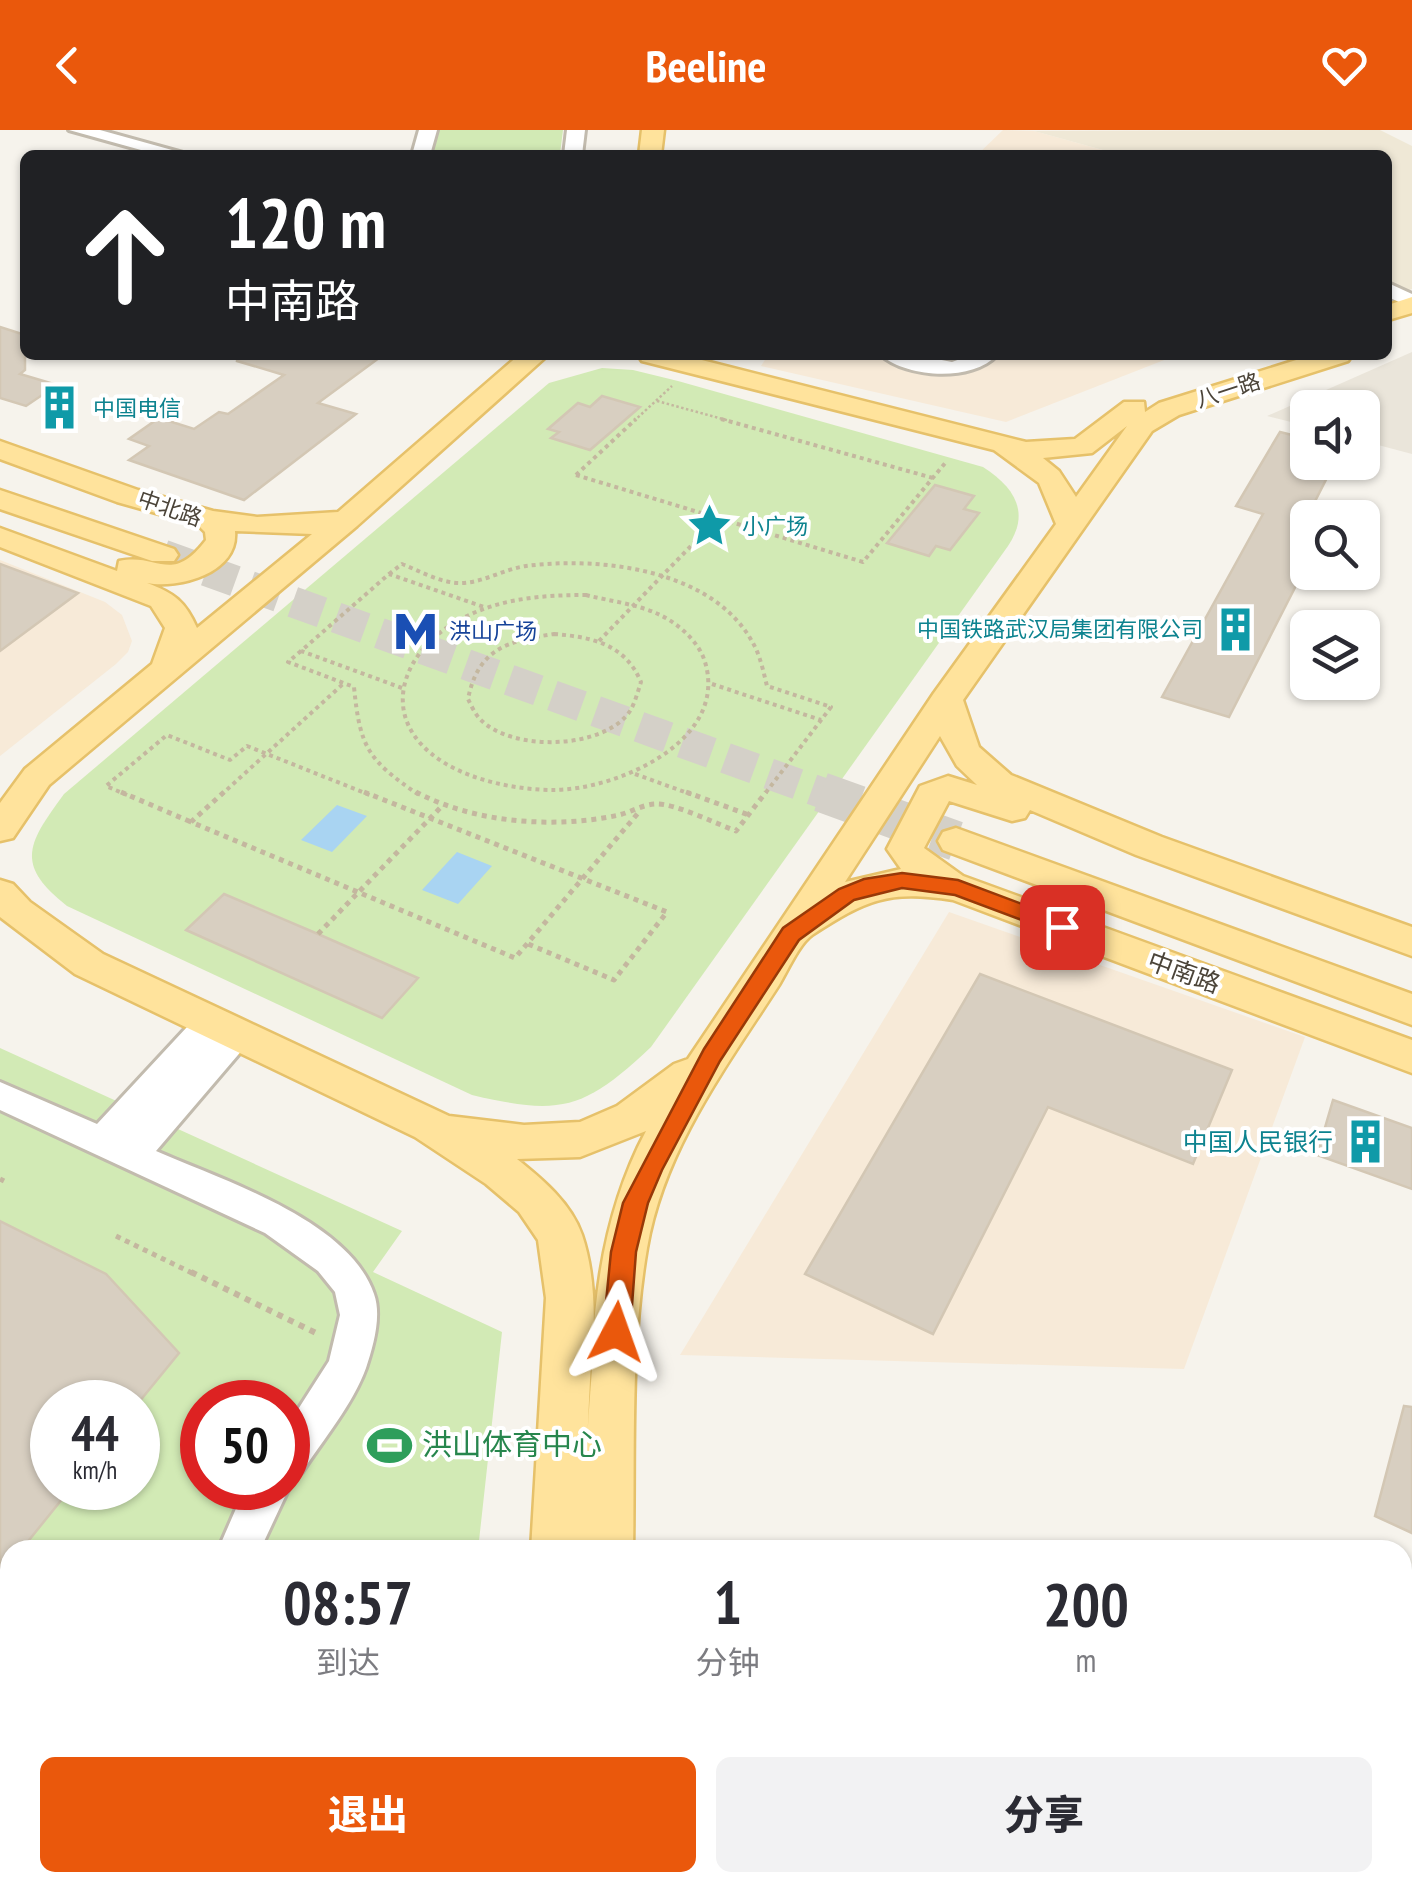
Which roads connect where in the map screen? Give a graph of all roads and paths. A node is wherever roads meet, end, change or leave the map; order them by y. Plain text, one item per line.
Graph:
1 (78, 130) edge
2 (160, 150) edge
3 (911, 360) edge
4 (980, 360) edge
5 (1241, 360) edge
6 (1323, 360) edge
7 (536, 362) edge
8 (672, 367) edge
9 (657, 401) junction
10 (1001, 446) junction
11 (0, 450) edge
12 (946, 462) dead end
13 (0, 476) edge
14 (932, 478) junction
15 (0, 498) edge
16 (718, 518) junction
17 (347, 520) junction
18 (1070, 522) junction
19 (212, 523) junction
20 (0, 537) edge
21 (62, 560) junction
22 (390, 574) junction
23 (662, 576) junction
24 (634, 604) junction
25 (487, 608) junction
26 (600, 640) junction
27 (301, 651) junction
28 (167, 669) junction
29 (344, 683) junction
30 (712, 684) junction
31 (402, 688) junction
32 (946, 700) junction
33 (821, 720) junction
34 (266, 753) junction
35 (634, 774) junction
36 (37, 777) junction
37 (0, 804) edge
38 (443, 805) junction
39 (641, 810) junction
40 (748, 815) junction
41 (430, 818) junction
42 (191, 822) junction
43 (0, 829) edge
44 (1150, 846) junction
45 (583, 879) junction
46 (958, 888) junction
47 (358, 892) junction
48 (0, 894) edge
49 (0, 930) edge
50 (318, 934) dead end
51 (791, 934) junction
52 (1412, 942) edge
53 (528, 944) junction
54 (89, 964) junction
55 (1412, 983) edge
56 (1412, 1010) edge
57 (226, 1028) junction
58 (712, 1055) junction
59 (1412, 1058) edge
60 (0, 1095) edge
61 (430, 1126) junction
62 (116, 1148) junction
63 (116, 1236) dead end
64 (352, 1350) junction
65 (310, 1426) edge
66 (254, 1510) edge
67 (243, 1540) edge
68 (557, 1540) edge
69 (607, 1540) edge

1 - 2 street
3 - 4 street
5 - 10 main road
6 - 18 main road, 八一路
7 - 17 main road
8 - 9 path
8 - 10 main road
9 - 14 path
9 - 16 path
10 - 18 main road
11 - 19 main road, 中北路
12 - 14 path
13 - 15 main road, 中北路
14 - 16 path
16 - 23 path
17 - 19 main road, 中北路
17 - 28 main road
18 - 32 main road, 八一路
19 - 21 main road
20 - 21 main road
21 - 28 main road
22 - 23 path
22 - 25 path
22 - 27 path
23 - 24 path
23 - 33 path
24 - 25 path
24 - 26 path
24 - 30 path
25 - 31 path
26 - 26 path
27 - 29 path
27 - 31 path
28 - 36 main road
29 - 34 path
29 - 38 path
30 - 33 path
30 - 35 path
31 - 35 path
32 - 44 main road
32 - 51 main road, 八一路
33 - 40 path
34 - 41 path
34 - 42 path
34 - 42 path
35 - 40 path
36 - 37 main road
36 - 43 main road
38 - 39 path
38 - 41 path
39 - 40 path
39 - 45 path
41 - 45 path
41 - 47 path
42 - 47 path
44 - 46 main road
44 - 52 main road
45 - 53 path
45 - 53 path
46 - 51 main road, 中南路
46 - 59 main road, 中南路
47 - 50 path
47 - 53 path
48 - 54 main road
49 - 54 main road
51 - 58 main road, 八一路
54 - 57 main road
55 - 56 main road, 中南路
57 - 61 main road
57 - 62 street
58 - 61 main road
58 - 69 main road, 八一路
60 - 62 street
61 - 68 main road
62 - 64 street
63 - 64 path
64 - 65 street
66 - 67 street

